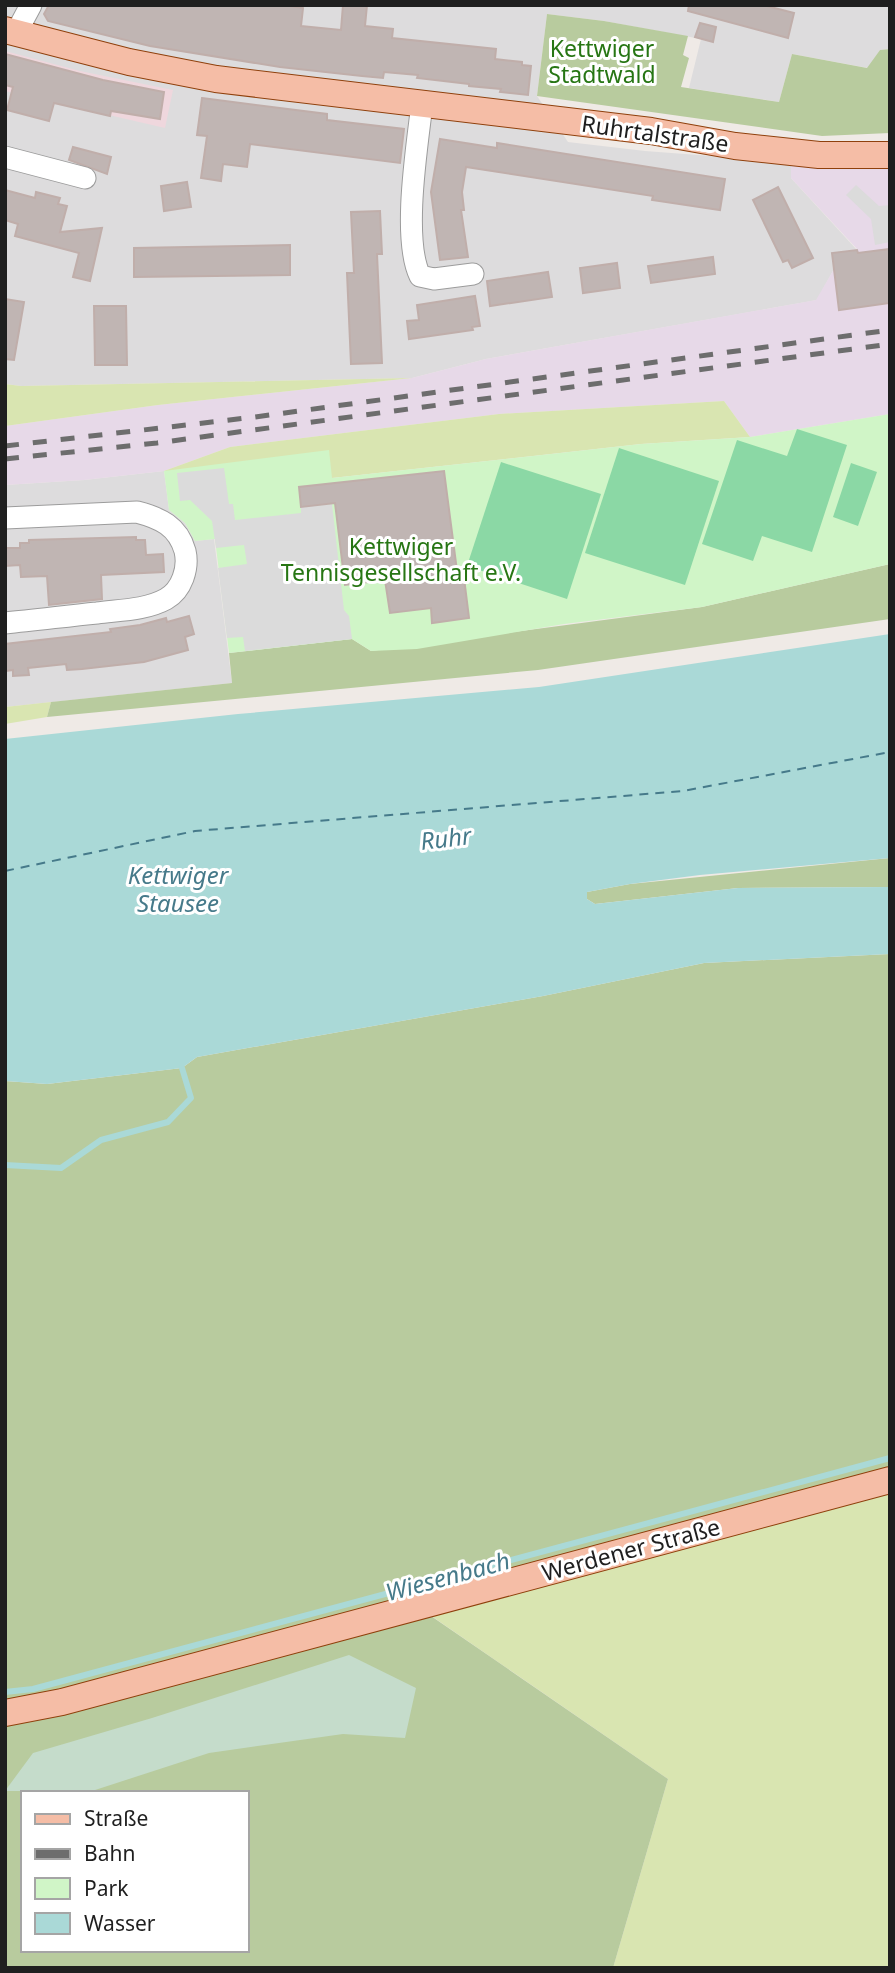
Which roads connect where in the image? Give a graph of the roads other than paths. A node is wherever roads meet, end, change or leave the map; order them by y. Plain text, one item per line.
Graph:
1 (32, 5) edge
2 (10, 32) edge
3 (422, 104) junction
4 (890, 155) edge
5 (5, 157) edge
6 (85, 178) dead end
7 (473, 274) dead end
8 (5, 518) edge
9 (5, 623) edge
10 (890, 1480) edge
11 (5, 1713) edge

1 - 2 street
2 - 3 main road, Ruhrtalstraße
3 - 4 main road, Ruhrtalstraße
3 - 7 street
5 - 6 street
8 - 9 street
10 - 11 main road, Werdener Straße

